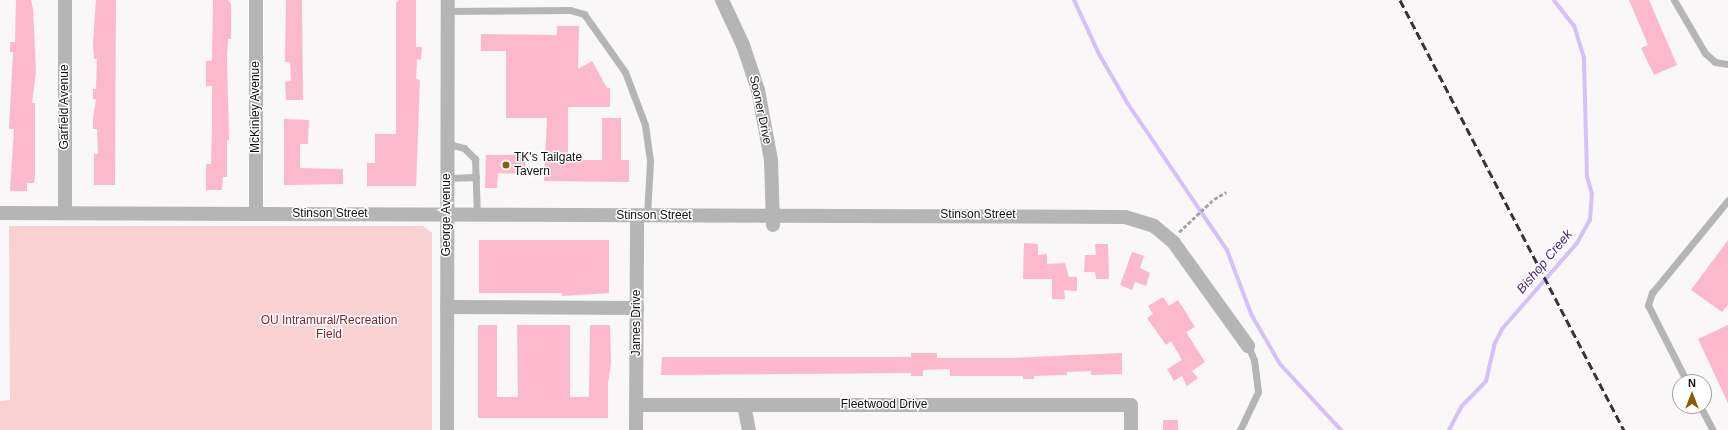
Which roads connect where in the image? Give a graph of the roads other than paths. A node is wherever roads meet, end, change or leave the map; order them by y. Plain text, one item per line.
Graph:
1 (65, 0) edge
2 (256, 0) edge
3 (722, 0) edge
4 (1674, 0) edge
5 (448, 6) edge
6 (1728, 64) edge
7 (448, 144) junction
8 (476, 177) junction
9 (447, 178) junction
10 (1728, 200) edge
11 (0, 213) edge
12 (256, 213) junction
13 (65, 214) junction
14 (447, 215) junction
15 (476, 215) junction
16 (642, 216) junction
17 (772, 220) junction
18 (447, 307) junction
19 (637, 308) junction
20 (1248, 346) joint
21 (1684, 374) edge
22 (636, 405) junction
23 (744, 405) junction
24 (1704, 414) edge
25 (447, 430) edge
26 (636, 430) edge
27 (749, 430) edge
28 (1131, 430) edge
29 (1240, 430) edge
30 (1712, 430) edge

1 - 13 street, Garfield Avenue
2 - 12 street, McKinley Avenue
3 - 17 street, Sooner Drive
4 - 6 lane
5 - 7 street, George Avenue
5 - 16 lane
7 - 8 lane
7 - 9 street, George Avenue
8 - 9 lane
8 - 15 lane
9 - 14 street, George Avenue
10 - 21 lane
11 - 13 street, Stinson Street
12 - 13 street, Stinson Street
12 - 14 street, Stinson Street
14 - 15 street, Stinson Street
14 - 18 street, George Avenue
15 - 16 street, Stinson Street
16 - 17 street, Stinson Street
16 - 19 street, James Drive
17 - 20 street, Stinson Street
18 - 19 street
18 - 25 street, George Avenue
19 - 22 street, James Drive
20 - 29 lane
22 - 23 street, Fleetwood Drive
22 - 26 street, James Drive
23 - 27 street
23 - 28 street, Fleetwood Drive
24 - 30 lane

